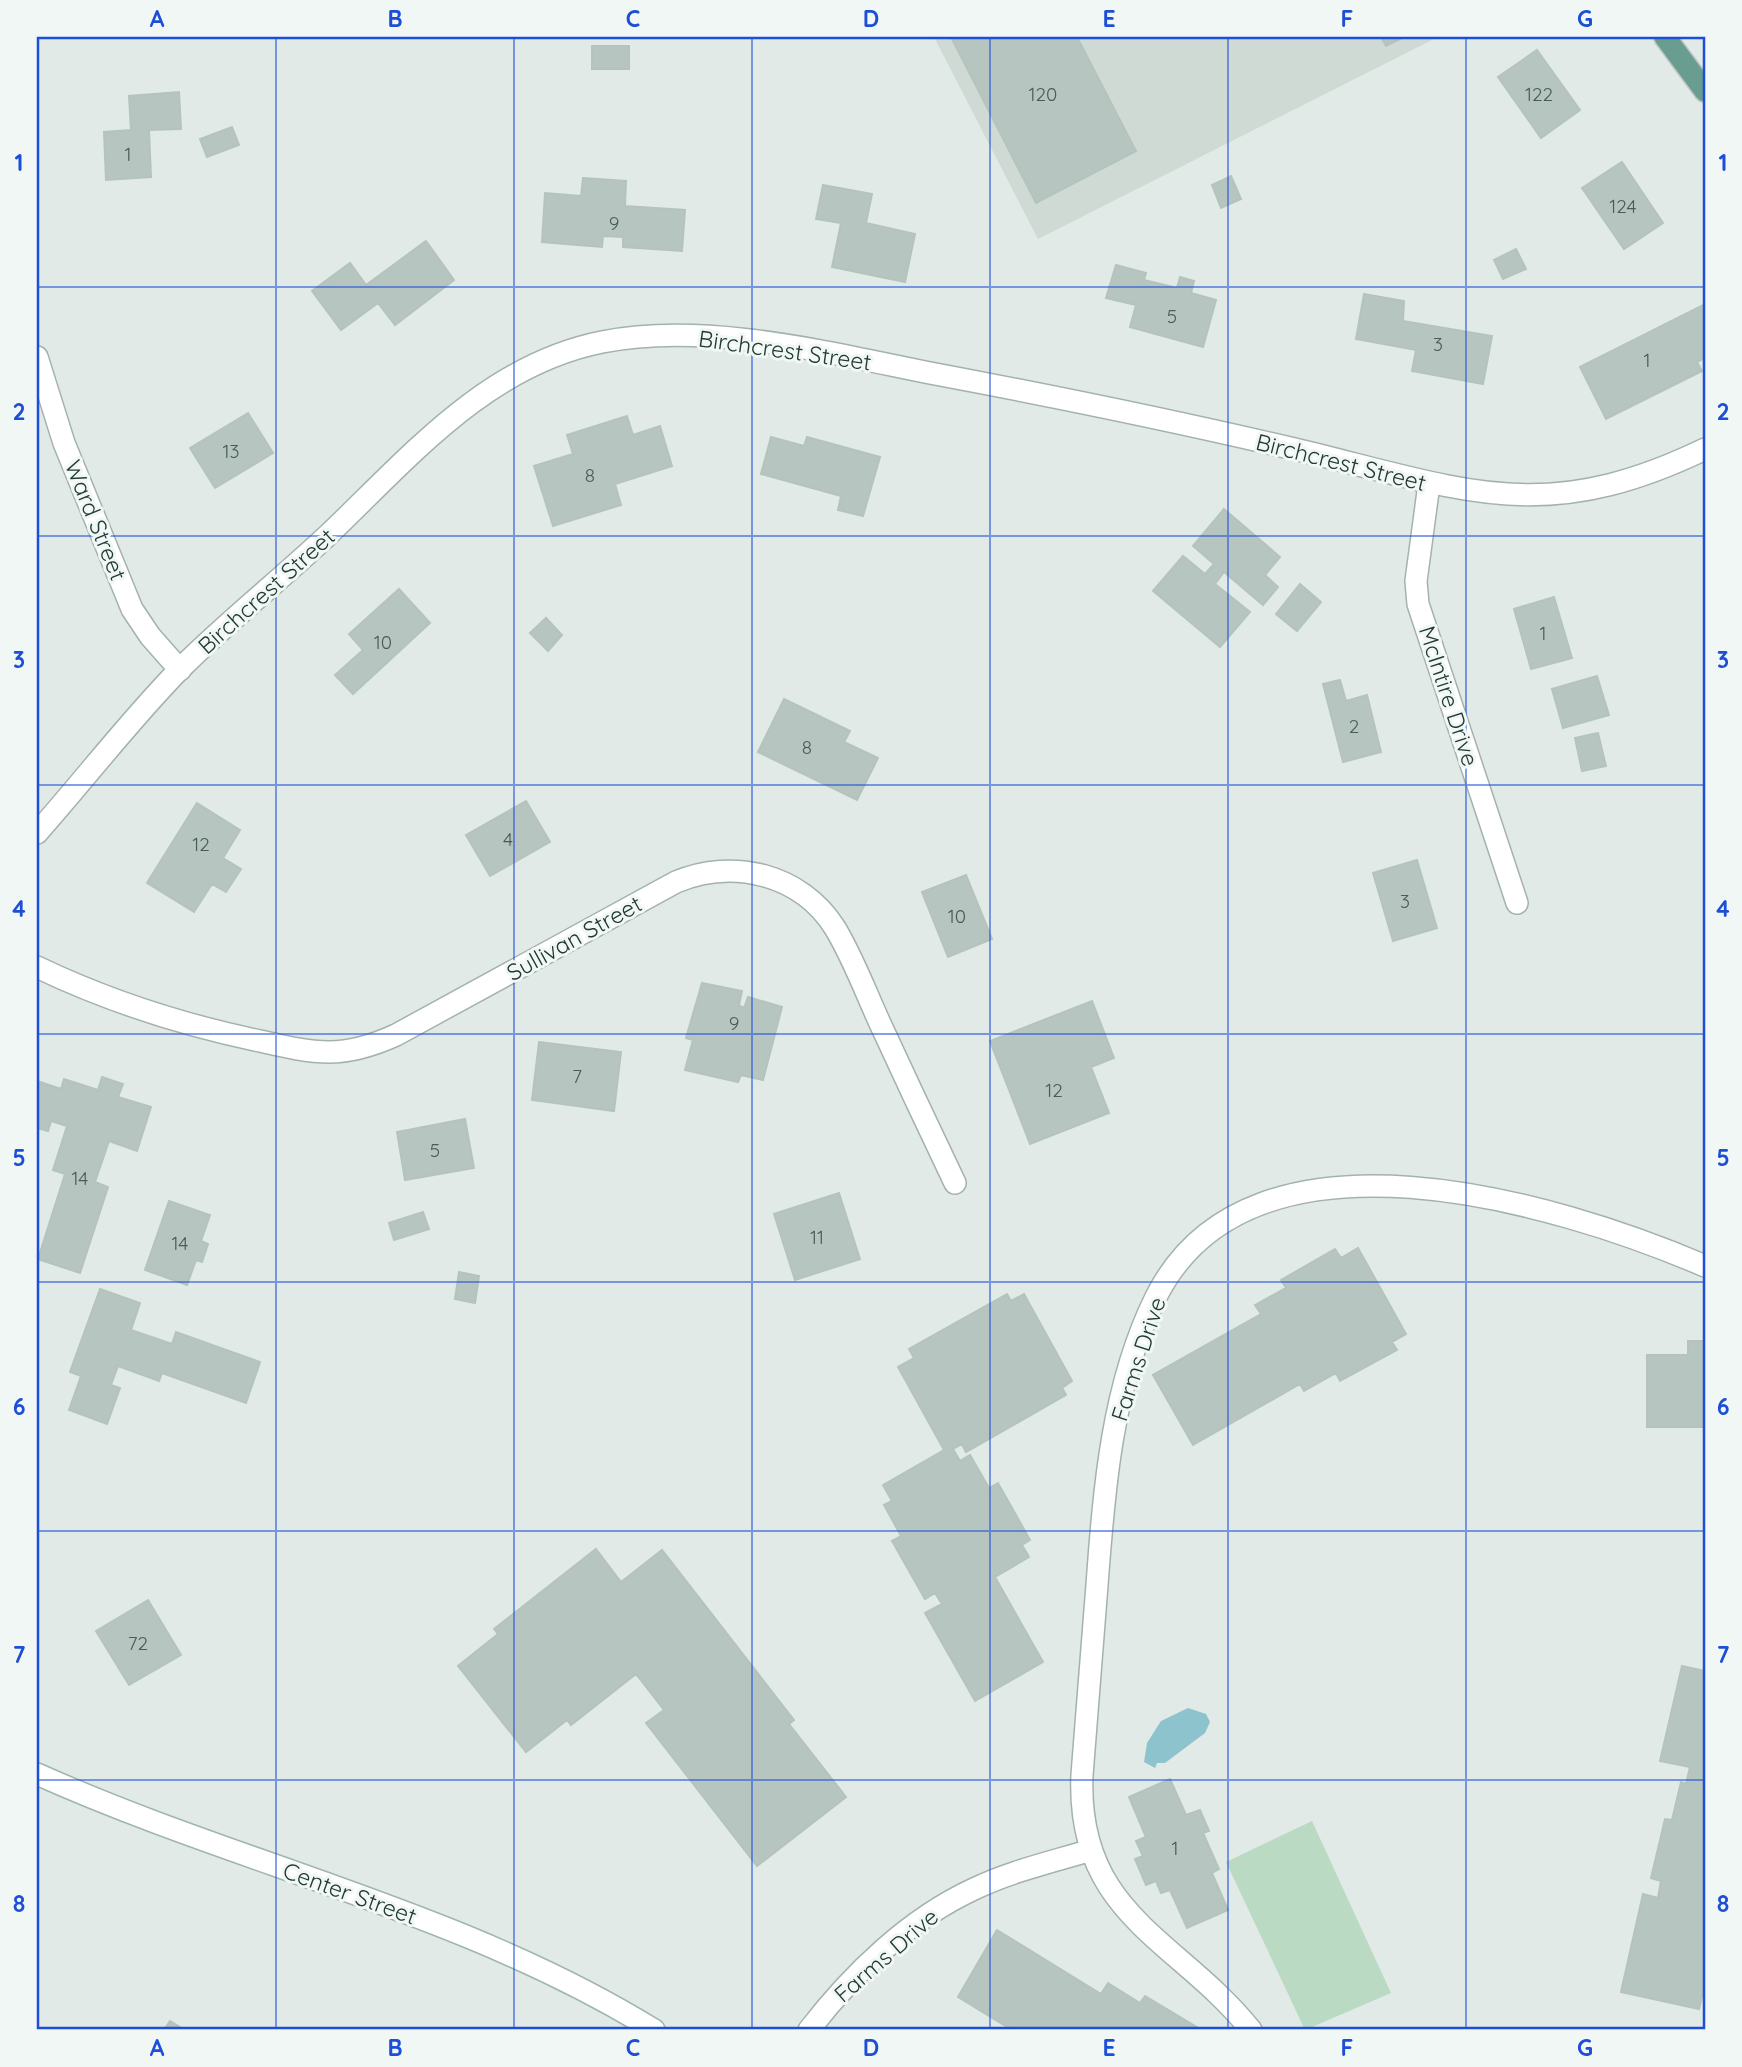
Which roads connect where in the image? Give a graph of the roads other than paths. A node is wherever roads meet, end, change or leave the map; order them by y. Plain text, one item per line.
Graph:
1 (1665, 37) edge
2 (1705, 91) edge
3 (37, 357) edge
4 (1705, 449) edge
5 (1429, 484) junction
6 (180, 670) junction
7 (37, 833) edge
8 (1517, 903) dead end
9 (37, 967) edge
10 (954, 1183) dead end
11 (1705, 1266) edge
12 (37, 1774) edge
13 (1091, 1850) junction
14 (631, 2024) edge
15 (654, 2030) edge
16 (809, 2030) edge
17 (1251, 2030) edge

1 - 2 main road
3 - 6 street, Ward Street
4 - 5 street, Birchcrest Street
5 - 6 street, Birchcrest Street
5 - 8 street, McIntire Drive
6 - 7 street, Birchcrest Street
9 - 10 street, Sullivan Street
11 - 13 street, Farms Drive
12 - 14 street, Center Street
13 - 16 street, Farms Drive
13 - 17 street, Farms Drive
14 - 15 street, Center Street

